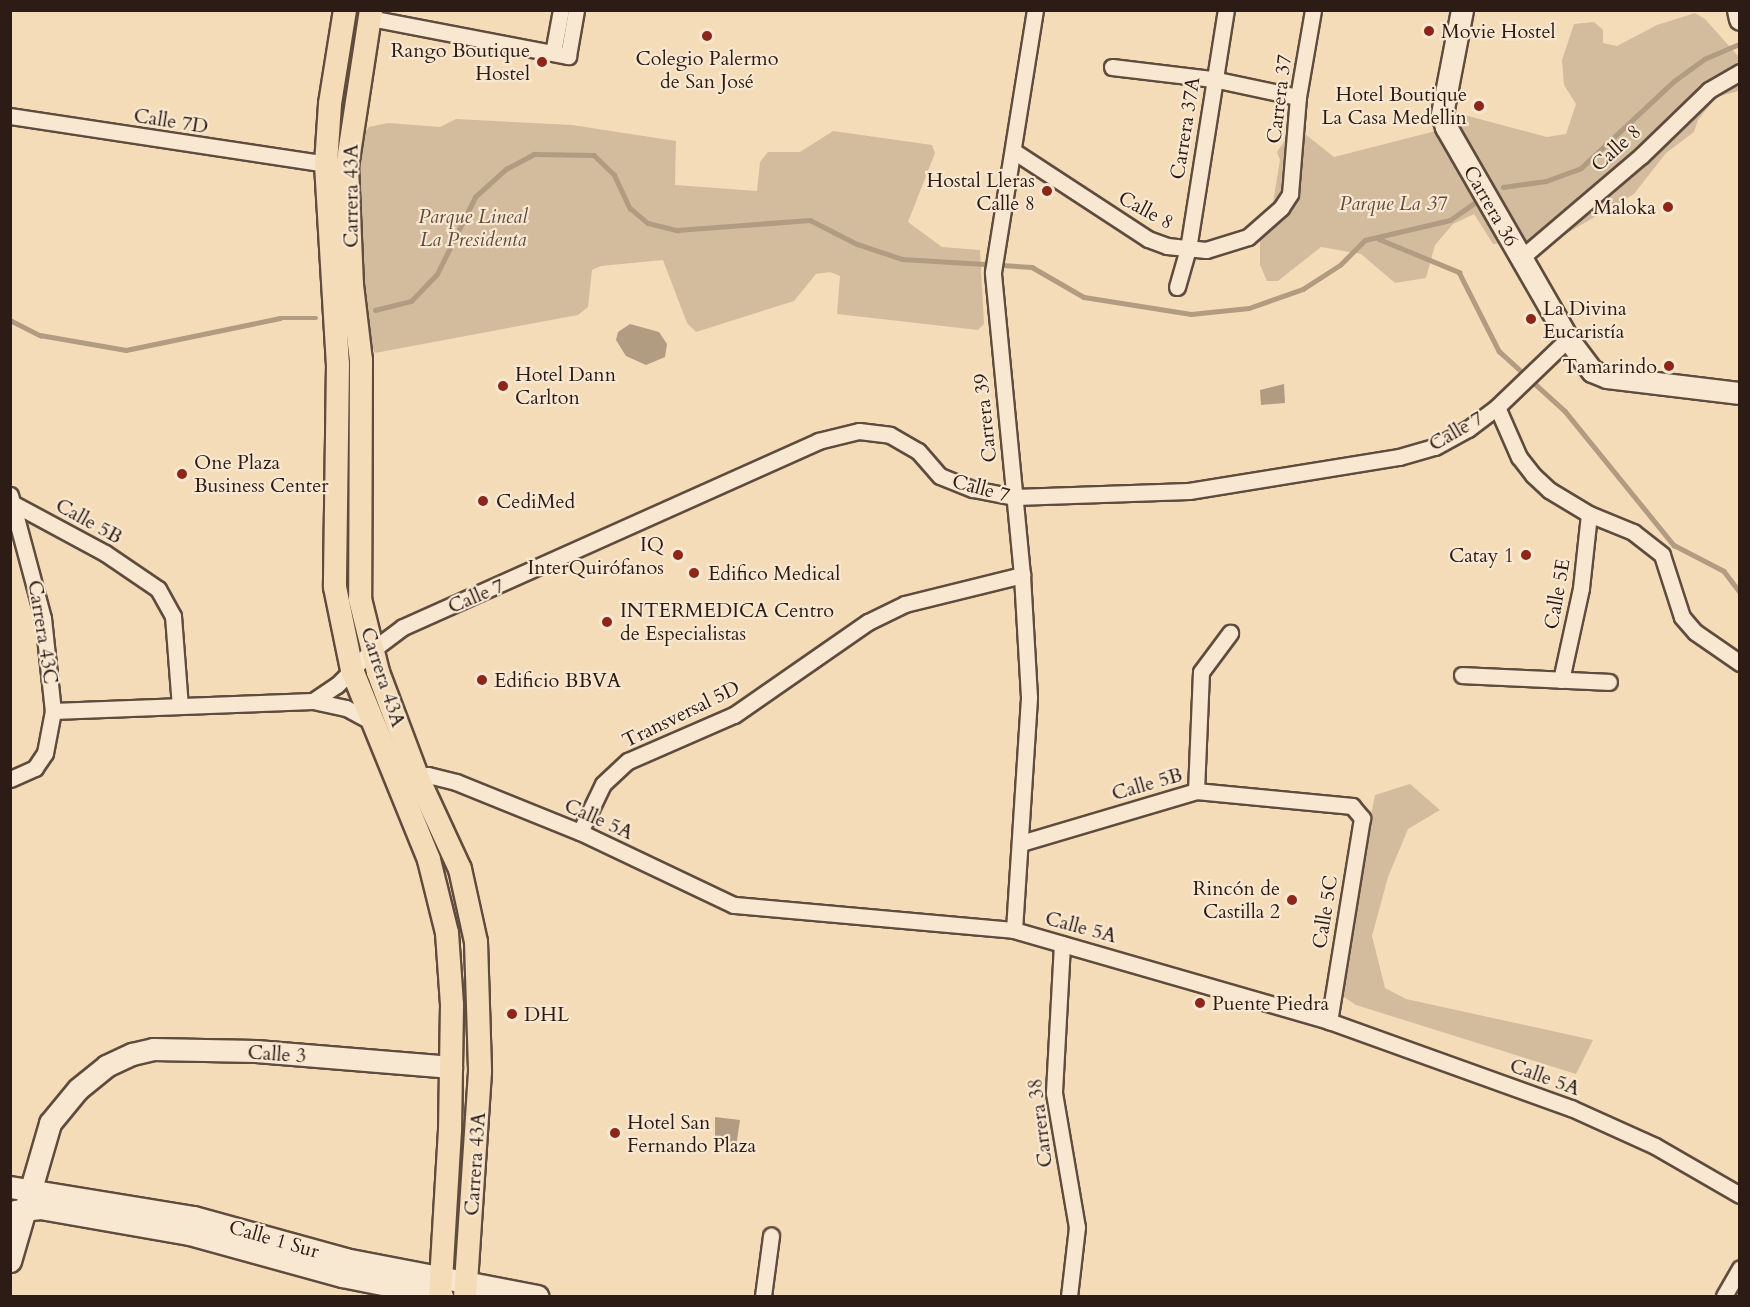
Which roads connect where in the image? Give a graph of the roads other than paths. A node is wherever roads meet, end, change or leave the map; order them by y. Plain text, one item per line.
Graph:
1 (345, 10) edge
2 (561, 10) edge
3 (576, 10) edge
4 (1035, 10) edge
5 (1226, 10) edge
6 (1313, 10) edge
7 (1462, 10) edge
8 (1738, 10) edge
9 (370, 14) edge
10 (1740, 19) edge
11 (561, 54) junction
12 (1112, 67) dead end
13 (1740, 72) edge
14 (1213, 79) junction
15 (1298, 97) junction
16 (10, 116) edge
17 (1015, 152) junction
18 (326, 164) junction
19 (1290, 194) joint
20 (1188, 249) junction
21 (1521, 258) junction
22 (1177, 287) dead end
23 (1568, 339) junction
24 (1740, 393) edge
25 (1497, 407) junction
26 (1015, 498) junction
27 (12, 500) edge
28 (1589, 514) junction
29 (1022, 575) junction
30 (1230, 633) dead end
31 (370, 651) junction
32 (1740, 663) edge
33 (352, 670) junction
34 (1462, 675) dead end
35 (1561, 680) junction
36 (1609, 682) dead end
37 (313, 701) junction
38 (180, 706) junction
39 (53, 711) junction
40 (372, 722) junction
41 (10, 779) edge
42 (407, 780) junction
43 (1196, 791) junction
44 (1358, 811) joint
45 (580, 832) junction
46 (1021, 843) junction
47 (1014, 930) junction
48 (1062, 944) junction
49 (1329, 1021) junction
50 (451, 1067) junction
51 (1740, 1195) edge
52 (19, 1199) edge
53 (771, 1236) dead end
54 (12, 1253) edge
55 (1740, 1268) edge
56 (466, 1289) edge
57 (441, 1292) edge
58 (537, 1296) edge
59 (763, 1296) edge
60 (1068, 1296) edge
61 (1724, 1296) edge

1 - 18 main road, Carrera 43A
2 - 11 street
3 - 11 street
4 - 17 street, Carrera 39
5 - 14 street, Carrera 37A
6 - 15 street, Carrera 37
7 - 21 street, Carrera 36
8 - 10 street
9 - 11 street
9 - 31 main road, Carrera 43A
12 - 14 street
13 - 21 street, Calle 8
14 - 15 street
14 - 20 street, Carrera 37A
15 - 19 street, Carrera 37
16 - 18 street, Calle 7D
17 - 20 street, Calle 8
17 - 26 street, Carrera 39
18 - 33 main road, Carrera 43A
19 - 20 street, Calle 8
20 - 22 street, Carrera 37A
21 - 23 street, Carrera 36
23 - 24 street, Carrera 36
23 - 25 street, Calle 7
25 - 26 street, Calle 7
25 - 28 street
26 - 29 street, Carrera 39
26 - 31 street, Calle 7
27 - 38 street, Calle 5B
27 - 39 street, Carrera 43C
28 - 32 street
28 - 35 street, Calle 5E
29 - 45 street, Transversal 5D
29 - 46 street, Carrera 39
30 - 43 street
31 - 33 street, Calle 7
31 - 42 main road, Carrera 43A
33 - 37 street
33 - 40 main road, Carrera 43A
34 - 35 street
35 - 36 street
37 - 38 street
37 - 40 street
38 - 39 street
39 - 41 street, Carrera 43C
40 - 42 main road, Carrera 43A
42 - 45 street, Calle 5A
42 - 50 main road, Carrera 43A
42 - 56 main road, Carrera 43A
43 - 44 street, Calle 5B
43 - 46 street, Calle 5B
44 - 49 street, Calle 5C
45 - 47 street, Calle 5A
46 - 47 street, Carrera 39
47 - 48 street, Calle 5A
48 - 49 street, Calle 5A
48 - 60 street, Carrera 38
49 - 51 street, Calle 5A
50 - 52 street, Calle 3
50 - 57 main road, Carrera 43A
52 - 54 street
52 - 57 street, Calle 1 Sur
53 - 59 street
55 - 61 street
56 - 57 street, Calle 1 Sur
56 - 58 street, Calle 1 Sur

